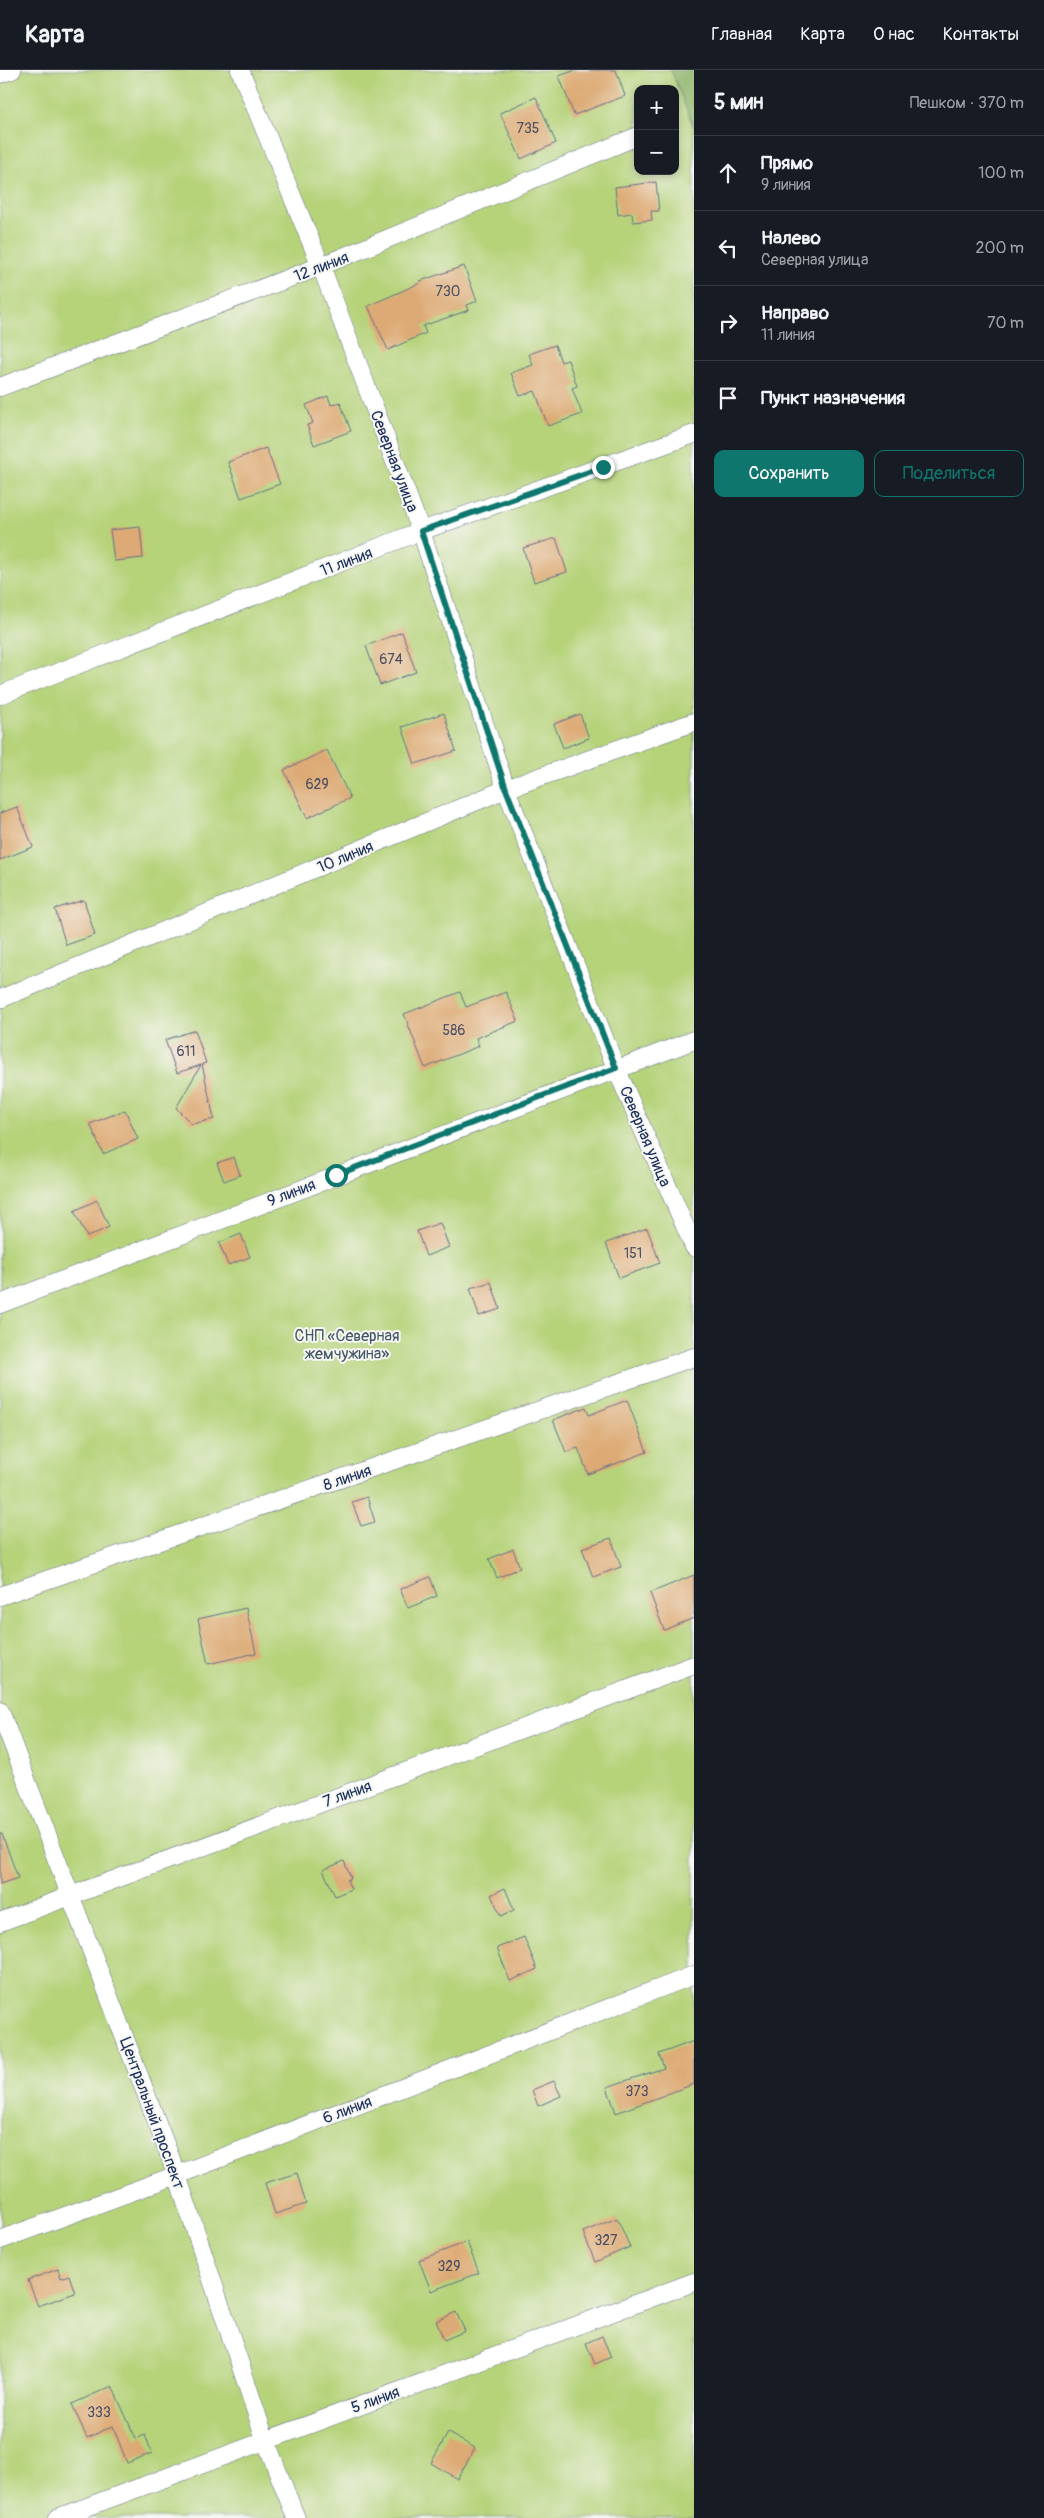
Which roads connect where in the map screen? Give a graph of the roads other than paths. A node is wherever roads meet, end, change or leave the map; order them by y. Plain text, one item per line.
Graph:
1 (12, 70) edge
2 (240, 70) edge
3 (0, 74) edge
4 (634, 138) edge
5 (321, 266) junction
6 (0, 387) edge
7 (694, 434) edge
8 (421, 531) junction
9 (0, 695) edge
10 (694, 722) edge
11 (506, 789) junction
12 (0, 999) edge
13 (694, 1040) edge
14 (616, 1068) junction
15 (694, 1247) edge
16 (0, 1304) edge
17 (694, 1357) edge
18 (0, 1596) edge
19 (694, 1665) edge
20 (0, 1712) edge
21 (71, 1896) junction
22 (0, 1922) edge
23 (694, 1975) edge
24 (177, 2175) junction
25 (0, 2240) edge
26 (694, 2282) edge
27 (265, 2439) junction
28 (57, 2518) edge
29 (296, 2518) edge

1 - 3 street
2 - 5 street, Северная улица
4 - 5 street, 12 линия
5 - 6 street, 12 линия
5 - 8 street, Северная улица
7 - 8 street, 11 линия
8 - 9 street, 11 линия
8 - 11 street, Северная улица
10 - 11 street, 10 линия
11 - 12 street, 10 линия
11 - 14 street, Северная улица
13 - 14 street, 9 линия
14 - 15 street, Северная улица
14 - 16 street, 9 линия
17 - 18 street, 8 линия
19 - 21 street, 7 линия
20 - 21 street, Центральный проспект
21 - 22 street, 7 линия
21 - 24 street, Центральный проспект
23 - 24 street, 6 линия
24 - 25 street, 6 линия
24 - 27 street, Центральный проспект
26 - 27 street, 5 линия
27 - 28 street, 5 линия
27 - 29 street, Центральный проспект

